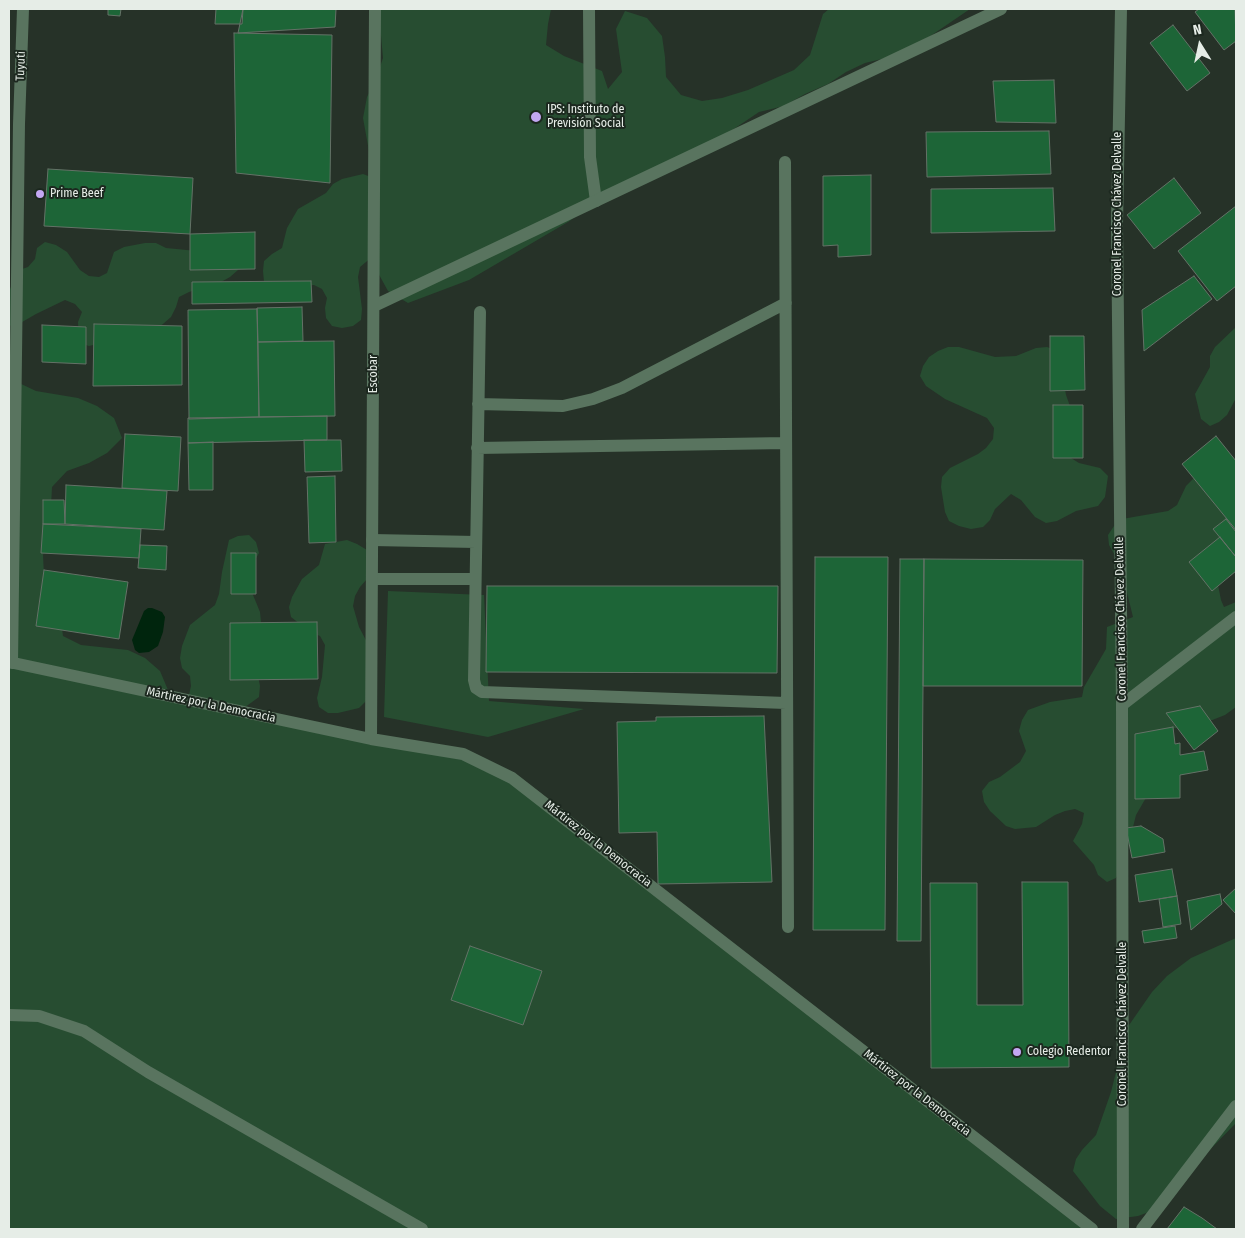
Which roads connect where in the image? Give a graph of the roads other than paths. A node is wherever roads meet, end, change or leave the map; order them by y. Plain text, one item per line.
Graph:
1 (22, 9) edge
2 (375, 9) edge
3 (589, 9) edge
4 (1001, 9) edge
5 (1121, 9) edge
6 (14, 123) edge
7 (785, 162) dead end
8 (14, 174) edge
9 (596, 201) junction
10 (786, 303) junction
11 (374, 306) junction
12 (480, 312) dead end
13 (478, 404) junction
14 (786, 443) junction
15 (477, 448) junction
16 (372, 540) junction
17 (476, 542) junction
18 (372, 579) junction
19 (475, 580) junction
20 (1236, 617) edge
21 (10, 663) edge
22 (786, 703) junction
23 (1122, 705) junction
24 (371, 738) junction
25 (788, 927) dead end
26 (9, 1015) edge
27 (1236, 1106) edge
28 (422, 1229) edge
29 (1092, 1229) edge
30 (1123, 1229) edge
31 (1142, 1229) edge

1 - 6 street, Tuyuti
2 - 11 street, Escobar
3 - 9 street
4 - 9 street
5 - 23 street, Coronel Francisco Chávez Delvalle
6 - 8 street, Tuyuti
7 - 10 street
8 - 21 street, Tuyuti
9 - 11 street
10 - 13 street
10 - 14 street
11 - 16 street, Escobar
12 - 13 street
13 - 15 street
14 - 15 street
14 - 22 street
15 - 17 street
16 - 17 street
16 - 18 street, Escobar
17 - 19 street
18 - 19 street
18 - 24 street, Escobar
19 - 22 street
20 - 23 street
21 - 24 street, Mártirez por la Democracia
22 - 25 street
23 - 30 street, Coronel Francisco Chávez Delvalle
24 - 29 street, Mártirez por la Democracia
26 - 28 street
27 - 31 street

